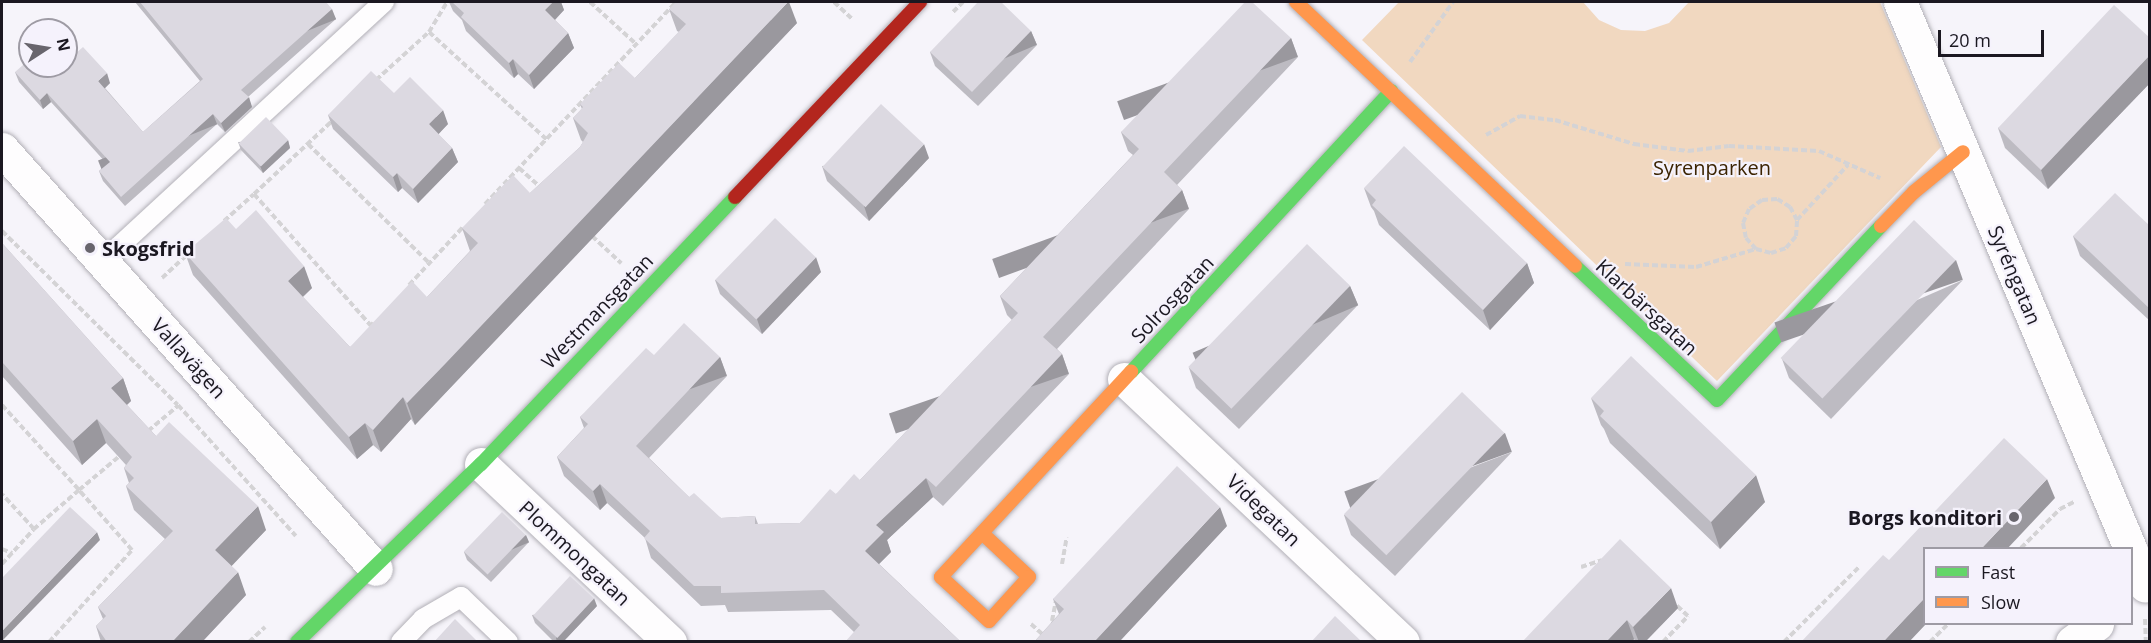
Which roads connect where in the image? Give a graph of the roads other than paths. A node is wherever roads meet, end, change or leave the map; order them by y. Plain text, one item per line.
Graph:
1 (384, 2) edge
2 (920, 2) edge
3 (1296, 2) edge
4 (1900, 2) edge
5 (1391, 91) junction
6 (2, 149) edge
7 (1963, 152) junction
8 (102, 261) junction
9 (1124, 379) junction
10 (480, 464) junction
11 (982, 533) junction
12 (2129, 547) edge
13 (2133, 557) edge
14 (376, 569) junction
15 (2142, 589) edge
16 (2096, 625) edge
17 (297, 642) edge
18 (401, 642) edge
19 (508, 642) edge
20 (670, 642) edge
21 (1403, 642) edge
22 (2072, 642) edge

1 - 8 lane
2 - 10 street, Westmansgatan
3 - 5 street, Klarbärsgatan
4 - 7 street, Syréngatan
5 - 7 street, Klarbärsgatan
5 - 9 street, Solrosgatan
6 - 8 street, Vallavägen
7 - 12 street, Syréngatan
8 - 14 street, Vallavägen
9 - 11 street, Solrosgatan
9 - 21 street, Videgatan
10 - 14 street, Westmansgatan
10 - 20 street, Plommongatan
11 - 11 street, Solrosgatan
13 - 15 street
14 - 17 street, Westmansgatan
16 - 22 street
18 - 19 lane

